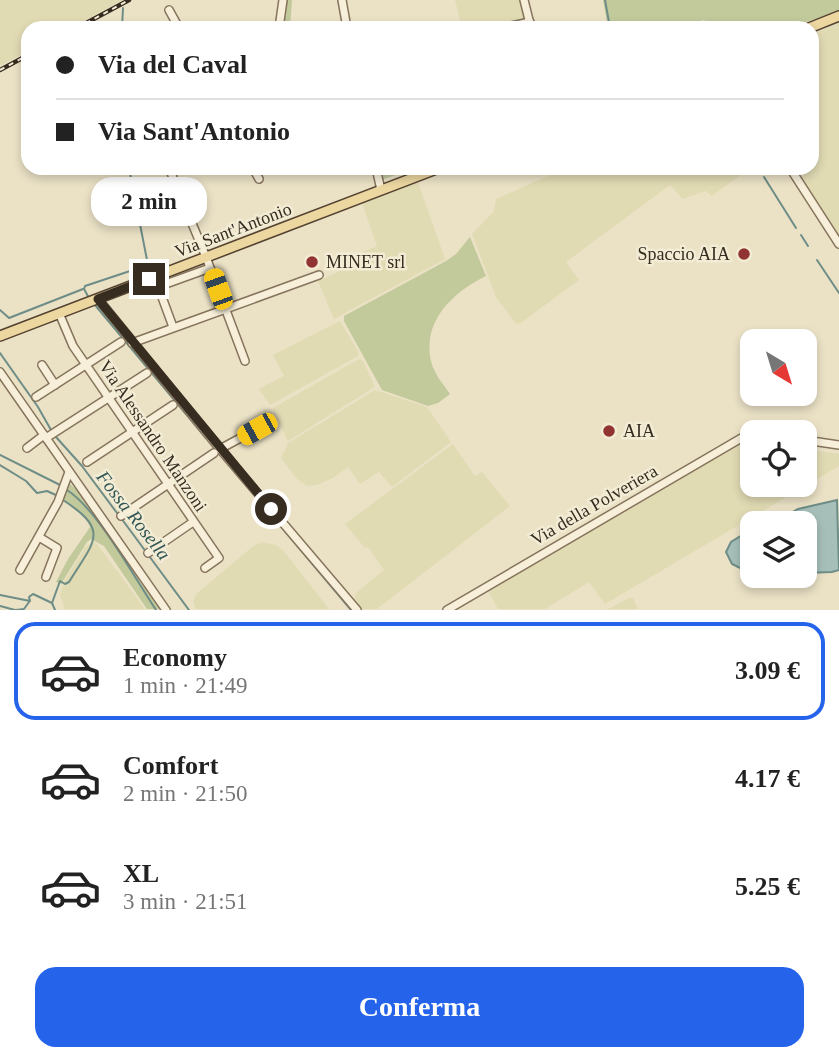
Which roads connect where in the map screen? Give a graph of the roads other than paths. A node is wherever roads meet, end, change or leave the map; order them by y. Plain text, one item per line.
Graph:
1 (282, 0) edge
2 (342, 0) edge
3 (524, 0) edge
4 (169, 10) dead end
5 (839, 16) edge
6 (175, 21) edge
7 (280, 21) edge
8 (346, 21) edge
9 (529, 21) edge
10 (819, 24) edge
11 (172, 175) edge
12 (257, 175) edge
13 (378, 175) edge
14 (421, 175) edge
15 (795, 175) edge
16 (259, 179) dead end
17 (381, 190) junction
18 (839, 244) edge
19 (206, 257) junction
20 (210, 268) junction
21 (319, 275) dead end
22 (98, 299) junction
23 (225, 309) junction
24 (60, 313) junction
25 (173, 327) junction
26 (0, 336) edge
27 (121, 342) dead end
28 (132, 343) junction
29 (245, 361) dead end
30 (42, 365) dead end
31 (86, 365) junction
32 (147, 373) dead end
33 (2, 376) edge
34 (55, 385) junction
35 (36, 397) dead end
36 (109, 398) junction
37 (173, 405) dead end
38 (257, 429) dead end
39 (132, 432) junction
40 (45, 436) junction
41 (740, 438) edge
42 (817, 442) edge
43 (839, 445) edge
44 (27, 447) dead end
45 (217, 451) junction
46 (87, 462) dead end
47 (69, 472) junction
48 (167, 484) junction
49 (121, 516) dead end
50 (193, 522) junction
51 (38, 537) junction
52 (148, 553) dead end
53 (205, 568) dead end
54 (20, 570) dead end
55 (46, 577) dead end
56 (166, 610) edge
57 (357, 610) edge
58 (447, 610) edge

1 - 7 street
2 - 8 street
3 - 9 street
4 - 6 street
5 - 10 main road
11 - 19 street
12 - 16 street
13 - 17 street
14 - 17 main road, Via Sant'Antonio
15 - 18 street
17 - 19 main road, Via Sant'Antonio
19 - 20 street
19 - 22 main road, Via Sant'Antonio
20 - 23 street
20 - 25 street
21 - 23 street
22 - 24 main road, Via Sant'Antonio
22 - 28 street
23 - 25 street
23 - 29 street
24 - 26 main road, Via Sant'Antonio
24 - 31 street, Via Alessandro Manzoni
25 - 28 street
27 - 31 street
28 - 45 street
30 - 34 street
31 - 34 street
31 - 36 street, Via Alessandro Manzoni
32 - 36 street
33 - 40 street
34 - 35 street
36 - 39 street, Via Alessandro Manzoni
36 - 40 street
37 - 39 street
38 - 45 street
39 - 46 street
39 - 48 street, Via Alessandro Manzoni
40 - 44 street
40 - 47 street
41 - 58 street, Via della Polveriera
42 - 43 street
45 - 48 street
45 - 57 street
47 - 51 street
47 - 56 street
48 - 49 street
48 - 50 street, Via Alessandro Manzoni
50 - 52 street
50 - 53 street, Via Alessandro Manzoni
51 - 54 street
51 - 55 street

